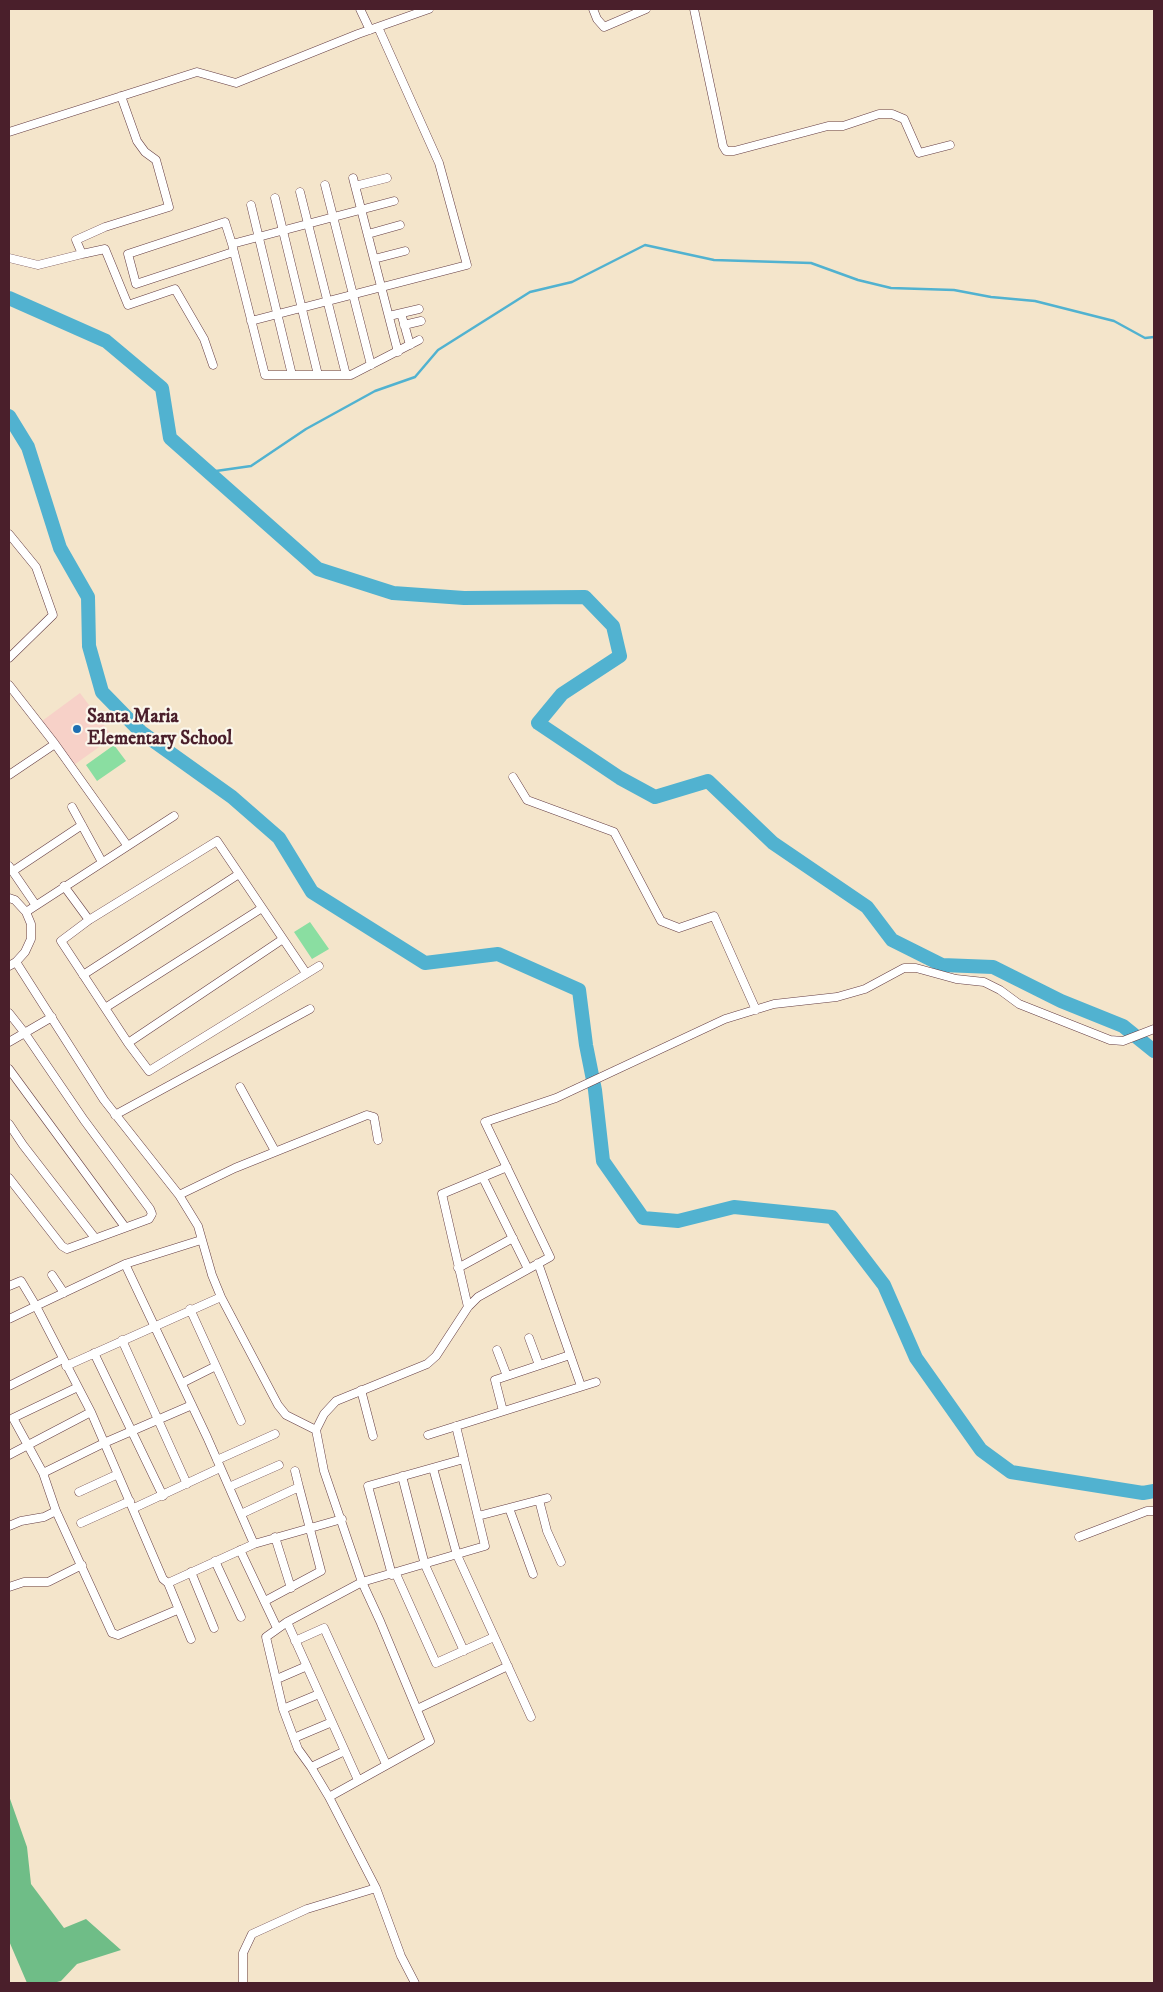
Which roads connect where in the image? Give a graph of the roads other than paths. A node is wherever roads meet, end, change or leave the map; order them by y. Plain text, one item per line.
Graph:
1 (360, 9) edge
2 (429, 9) edge
3 (593, 9) edge
4 (646, 9) edge
5 (694, 9) edge
6 (378, 27) junction
7 (370, 30) junction
8 (121, 96) junction
9 (9, 132) edge
10 (950, 145) dead end
11 (387, 178) dead end
12 (325, 184) dead end
13 (300, 192) dead end
14 (275, 198) dead end
15 (394, 201) dead end
16 (251, 205) dead end
17 (361, 209) junction
18 (333, 217) junction
19 (308, 224) junction
20 (400, 225) dead end
21 (283, 230) junction
22 (368, 234) junction
23 (259, 237) junction
24 (232, 248) junction
25 (405, 251) dead end
26 (82, 254) junction
27 (9, 258) edge
28 (374, 259) junction
29 (381, 288) junction
30 (353, 295) junction
31 (328, 301) junction
32 (302, 308) junction
33 (419, 309) dead end
34 (401, 313) junction
35 (277, 314) junction
36 (389, 316) junction
37 (251, 321) junction
38 (421, 321) dead end
39 (404, 325) junction
40 (419, 340) dead end
41 (410, 346) junction
42 (398, 352) junction
43 (213, 365) dead end
44 (372, 365) junction
45 (292, 375) junction
46 (318, 375) junction
47 (346, 376) junction
48 (9, 534) edge
49 (9, 658) edge
50 (9, 686) edge
51 (55, 744) junction
52 (9, 775) edge
53 (513, 777) dead end
54 (72, 807) dead end
55 (174, 816) dead end
56 (82, 825) junction
57 (127, 845) junction
58 (102, 862) junction
59 (11, 869) edge
60 (239, 874) junction
61 (64, 886) junction
62 (9, 898) edge
63 (35, 904) junction
64 (262, 908) junction
65 (26, 912) junction
66 (89, 920) junction
67 (283, 939) junction
68 (13, 964) edge
69 (320, 966) dead end
70 (306, 973) junction
71 (83, 975) junction
72 (105, 1008) junction
73 (310, 1009) dead end
74 (756, 1010) junction
75 (9, 1013) edge
76 (52, 1017) junction
77 (1154, 1029) edge
78 (24, 1032) junction
79 (9, 1042) edge
80 (128, 1043) junction
81 (9, 1069) edge
82 (240, 1087) dead end
83 (115, 1115) junction
84 (9, 1124) edge
85 (378, 1140) dead end
86 (275, 1151) junction
87 (507, 1167) junction
88 (9, 1178) edge
89 (483, 1178) junction
90 (179, 1195) junction
91 (125, 1227) junction
92 (95, 1238) junction
93 (513, 1238) junction
94 (201, 1240) junction
95 (125, 1264) junction
96 (538, 1264) junction
97 (458, 1268) junction
98 (528, 1269) junction
99 (52, 1275) dead end
100 (9, 1286) edge
101 (64, 1293) junction
102 (221, 1297) junction
103 (36, 1306) junction
104 (468, 1307) junction
105 (190, 1309) junction
106 (9, 1319) edge
107 (154, 1326) junction
108 (529, 1338) dead end
109 (122, 1340) junction
110 (497, 1350) dead end
111 (94, 1353) junction
112 (570, 1355) junction
113 (64, 1363) junction
114 (539, 1365) junction
115 (216, 1366) junction
116 (507, 1376) junction
117 (596, 1382) dead end
118 (182, 1383) junction
119 (9, 1386) edge
120 (581, 1386) junction
121 (78, 1387) junction
122 (361, 1390) junction
123 (192, 1405) junction
124 (503, 1411) junction
125 (91, 1412) junction
126 (11, 1419) edge
127 (158, 1419) junction
128 (241, 1421) dead end
129 (456, 1426) junction
130 (316, 1430) junction
131 (132, 1431) junction
132 (275, 1434) dead end
133 (428, 1435) dead end
134 (373, 1436) dead end
135 (104, 1443) junction
136 (27, 1446) junction
137 (9, 1455) edge
138 (464, 1459) junction
139 (219, 1464) junction
140 (279, 1465) dead end
141 (433, 1468) junction
142 (295, 1471) dead end
143 (43, 1474) junction
144 (116, 1475) junction
145 (402, 1476) junction
146 (187, 1484) junction
147 (229, 1487) junction
148 (299, 1487) junction
149 (79, 1492) dead end
150 (163, 1496) junction
151 (132, 1505) junction
152 (510, 1508) junction
153 (56, 1511) junction
154 (1154, 1511) edge
155 (241, 1514) junction
156 (478, 1516) junction
157 (342, 1519) junction
158 (81, 1523) dead end
159 (9, 1526) edge
160 (309, 1527) junction
161 (1079, 1536) dead end
162 (275, 1537) junction
163 (254, 1544) junction
164 (240, 1550) junction
165 (457, 1555) junction
166 (215, 1561) junction
167 (561, 1562) dead end
168 (82, 1565) junction
169 (425, 1565) junction
170 (192, 1572) junction
171 (394, 1574) junction
172 (533, 1574) dead end
173 (362, 1582) junction
174 (168, 1583) junction
175 (9, 1587) edge
176 (291, 1588) junction
177 (265, 1602) junction
178 (177, 1610) junction
179 (241, 1617) dead end
180 (287, 1622) junction
181 (214, 1628) dead end
182 (277, 1628) junction
183 (494, 1637) junction
184 (191, 1639) dead end
185 (295, 1641) junction
186 (464, 1651) junction
187 (307, 1666) junction
188 (508, 1666) junction
189 (277, 1679) junction
190 (319, 1694) junction
191 (283, 1709) junction
192 (417, 1709) junction
193 (532, 1717) dead end
194 (332, 1722) junction
195 (294, 1738) junction
196 (345, 1751) junction
197 (386, 1764) junction
198 (311, 1767) junction
199 (358, 1780) junction
200 (328, 1797) junction
201 (376, 1888) junction
202 (243, 1983) edge
203 (415, 1983) edge

1 - 7 street
2 - 6 street
3 - 4 street
5 - 10 street
6 - 7 street
6 - 29 street
7 - 8 street
8 - 9 street
8 - 26 street
11 - 17 street
12 - 18 street
13 - 19 street
14 - 21 street
15 - 17 street
16 - 23 street
17 - 18 street
17 - 22 street
18 - 19 street
18 - 30 street
19 - 21 street
19 - 31 street
20 - 22 street
21 - 23 street
21 - 32 street
22 - 28 street
23 - 24 street
23 - 35 street
24 - 24 street
24 - 37 street
25 - 28 street
26 - 27 street
26 - 43 street
28 - 29 street
29 - 30 street
29 - 36 street
30 - 31 street
30 - 44 street
31 - 32 street
31 - 47 street
32 - 35 street
32 - 46 street
33 - 34 street
34 - 36 street
34 - 39 street
35 - 37 street
35 - 45 street
36 - 42 street
37 - 45 street
38 - 39 street
39 - 41 street
40 - 41 street
41 - 42 street
42 - 44 street
44 - 47 street
45 - 46 street
46 - 47 street
48 - 49 street
50 - 51 street
51 - 52 street
51 - 57 street
53 - 74 street
54 - 56 street
55 - 57 street
56 - 58 street
56 - 59 street
57 - 58 street
58 - 61 street
59 - 63 street
60 - 64 street
60 - 66 street
60 - 71 street
61 - 63 street
61 - 66 street
62 - 65 street
63 - 65 street
64 - 67 street
64 - 72 street
65 - 68 street
66 - 71 street
67 - 70 street
67 - 80 street
68 - 76 street
69 - 70 street
70 - 80 street
71 - 72 street
72 - 80 street
73 - 83 street
74 - 77 street
74 - 87 street
75 - 78 street
76 - 78 street
76 - 83 street
78 - 79 street
78 - 91 street
81 - 91 street
82 - 86 street
83 - 90 street
84 - 92 street
85 - 86 street
86 - 90 street
87 - 89 street
87 - 96 street
88 - 92 street
89 - 93 street
89 - 97 street
90 - 94 street
91 - 92 street
93 - 97 street
93 - 98 street
94 - 95 street
94 - 102 street
95 - 101 street
95 - 107 street
96 - 98 street
96 - 112 street
97 - 104 street
98 - 104 street
99 - 101 street
100 - 103 street
101 - 103 street
102 - 105 street
102 - 130 street
103 - 106 street
103 - 113 street
104 - 122 street
105 - 107 street
105 - 115 street
107 - 109 street
107 - 118 street
108 - 114 street
109 - 111 street
109 - 127 street
110 - 116 street
111 - 113 street
111 - 131 street
112 - 114 street
112 - 120 street
113 - 119 street
113 - 121 street
114 - 116 street
115 - 118 street
115 - 128 street
116 - 124 street
117 - 120 street
118 - 123 street
120 - 124 street
121 - 125 street
121 - 126 street
122 - 130 street
122 - 134 street
123 - 127 street
123 - 139 street
124 - 129 street
125 - 135 street
125 - 136 street
126 - 136 street
127 - 131 street
127 - 146 street
129 - 133 street
129 - 138 street
130 - 157 street
131 - 135 street
131 - 150 street
132 - 139 street
135 - 143 street
135 - 144 street
136 - 137 street
136 - 143 street
138 - 141 street
138 - 156 street
139 - 146 street
139 - 147 street
140 - 147 street
141 - 145 street
141 - 165 street
142 - 148 street
143 - 153 street
144 - 149 street
144 - 151 street
145 - 169 street
145 - 171 street
146 - 150 street
147 - 155 street
148 - 155 street
148 - 160 street
150 - 151 street
151 - 158 street
151 - 174 street
152 - 156 street
152 - 167 street
152 - 172 street
153 - 159 street
153 - 168 street
154 - 161 street
155 - 163 street
156 - 165 street
157 - 160 street
157 - 173 street
160 - 162 street
160 - 176 street
162 - 163 street
162 - 176 street
163 - 164 street
164 - 166 street
164 - 177 street
165 - 169 street
165 - 183 street
166 - 170 street
166 - 179 street
168 - 175 street
168 - 178 street
169 - 171 street
169 - 186 street
170 - 174 street
170 - 181 street
171 - 173 street
171 - 186 street
173 - 180 street
173 - 192 street
174 - 178 street
176 - 177 street
177 - 182 street
178 - 184 street
180 - 182 street
180 - 185 street
182 - 189 street
183 - 186 street
183 - 188 street
185 - 187 street
185 - 197 street
187 - 189 street
187 - 190 street
188 - 192 street
188 - 193 street
189 - 191 street
190 - 191 street
190 - 194 street
191 - 195 street
192 - 197 street
194 - 195 street
194 - 196 street
195 - 198 street
196 - 198 street
196 - 199 street
197 - 199 street
198 - 200 street
199 - 200 street
200 - 201 street
201 - 202 street
201 - 203 street

